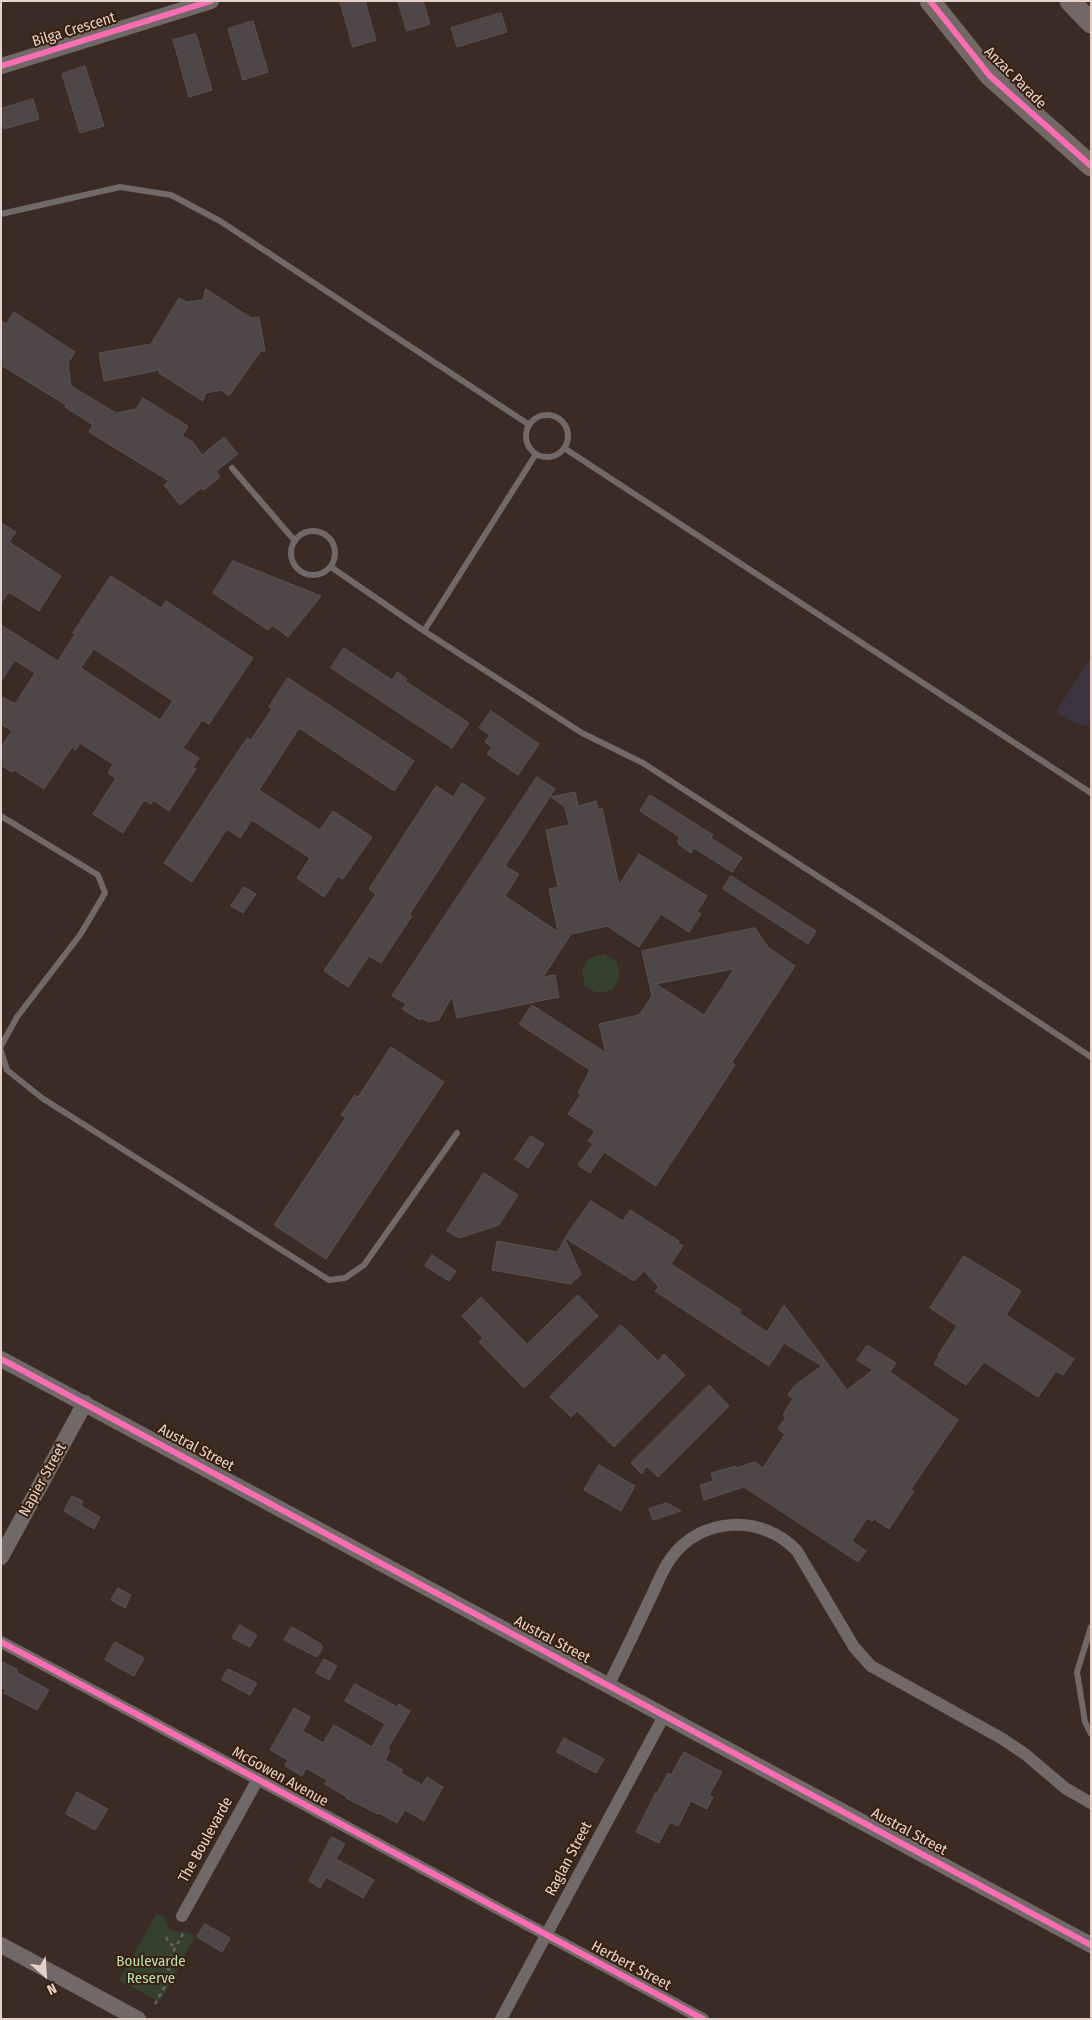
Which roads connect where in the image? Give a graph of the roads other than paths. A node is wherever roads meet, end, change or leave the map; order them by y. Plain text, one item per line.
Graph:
1 (211, 1) edge
2 (930, 1) edge
3 (1070, 1) edge
4 (180, 6) edge
5 (1091, 23) edge
6 (1, 66) edge
7 (1091, 166) edge
8 (1, 214) edge
9 (528, 424) junction
10 (564, 448) junction
11 (536, 454) junction
12 (232, 468) dead end
13 (295, 541) junction
14 (331, 567) junction
15 (424, 631) junction
16 (1091, 793) edge
17 (1, 816) edge
18 (1, 1046) edge
19 (1, 1051) edge
20 (1091, 1057) edge
21 (457, 1133) dead end
22 (1, 1359) edge
23 (85, 1403) junction
24 (1, 1557) edge
25 (1091, 1627) edge
26 (1, 1642) edge
27 (609, 1684) junction
28 (665, 1714) junction
29 (1091, 1734) edge
30 (258, 1779) junction
31 (1091, 1803) edge
32 (182, 1916) road end
33 (546, 1935) junction
34 (1, 1945) edge
35 (1091, 1945) edge
36 (138, 2019) edge
37 (501, 2019) edge
38 (704, 2019) edge

1 - 4 street, Bilga Crescent
2 - 7 main road, Anzac Parade
3 - 5 main road
4 - 6 street, Bilga Crescent
8 - 9 lane
9 - 10 lane
9 - 11 lane
10 - 11 lane
10 - 16 lane
11 - 15 lane
12 - 13 lane
13 - 14 lane
13 - 14 lane
14 - 15 lane
15 - 20 lane
17 - 18 lane
19 - 21 lane
22 - 23 street, Austral Street
23 - 24 street, Napier Street
23 - 27 street, Austral Street
25 - 29 lane
26 - 30 street, McGowen Avenue
27 - 28 street, Austral Street
27 - 31 street
28 - 33 street, Raglan Street
28 - 35 street, Austral Street
30 - 32 street, The Boulevarde
30 - 33 street, McGowen Avenue
33 - 37 street, Raglan Street
33 - 38 street, Herbert Street
34 - 36 street

